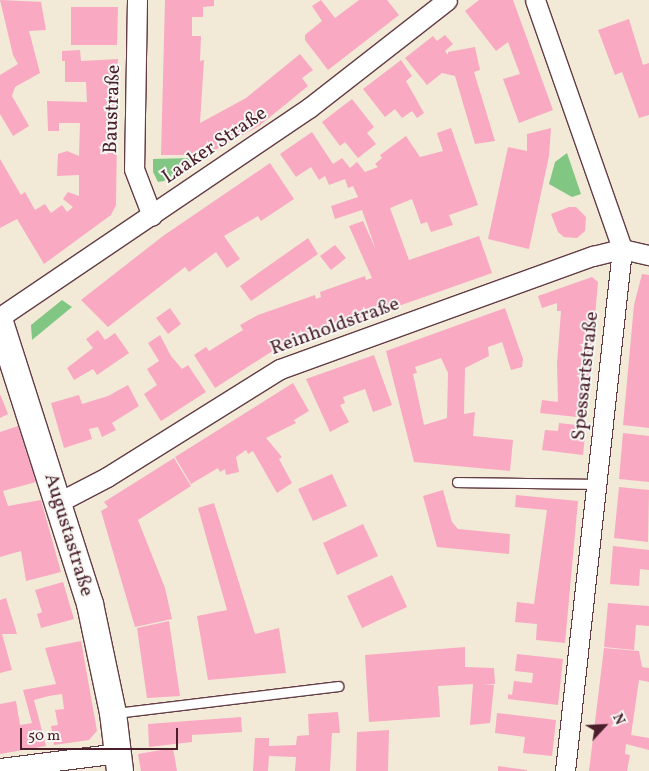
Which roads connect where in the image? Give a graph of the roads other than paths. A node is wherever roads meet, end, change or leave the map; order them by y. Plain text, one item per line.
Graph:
1 (137, 0) edge
2 (447, 0) edge
3 (535, 0) edge
4 (152, 216) junction
5 (622, 249) junction
6 (649, 255) edge
7 (0, 316) edge
8 (0, 322) edge
9 (456, 482) dead end
10 (597, 484) junction
11 (58, 502) junction
12 (338, 686) dead end
13 (113, 713) junction
14 (119, 762) edge
15 (0, 768) edge
16 (565, 771) edge

1 - 4 street, Baustraße
2 - 4 street, Laaker Straße
3 - 5 street, Spessartstraße
4 - 7 street, Laaker Straße
5 - 6 street, Reinholdstraße
5 - 10 street, Spessartstraße
5 - 11 street, Reinholdstraße
8 - 11 main road, Augustastraße
9 - 10 lane
10 - 16 street, Spessartstraße
11 - 13 main road, Augustastraße
12 - 13 lane
13 - 14 main road, Augustastraße
14 - 15 street, Augustastraße

